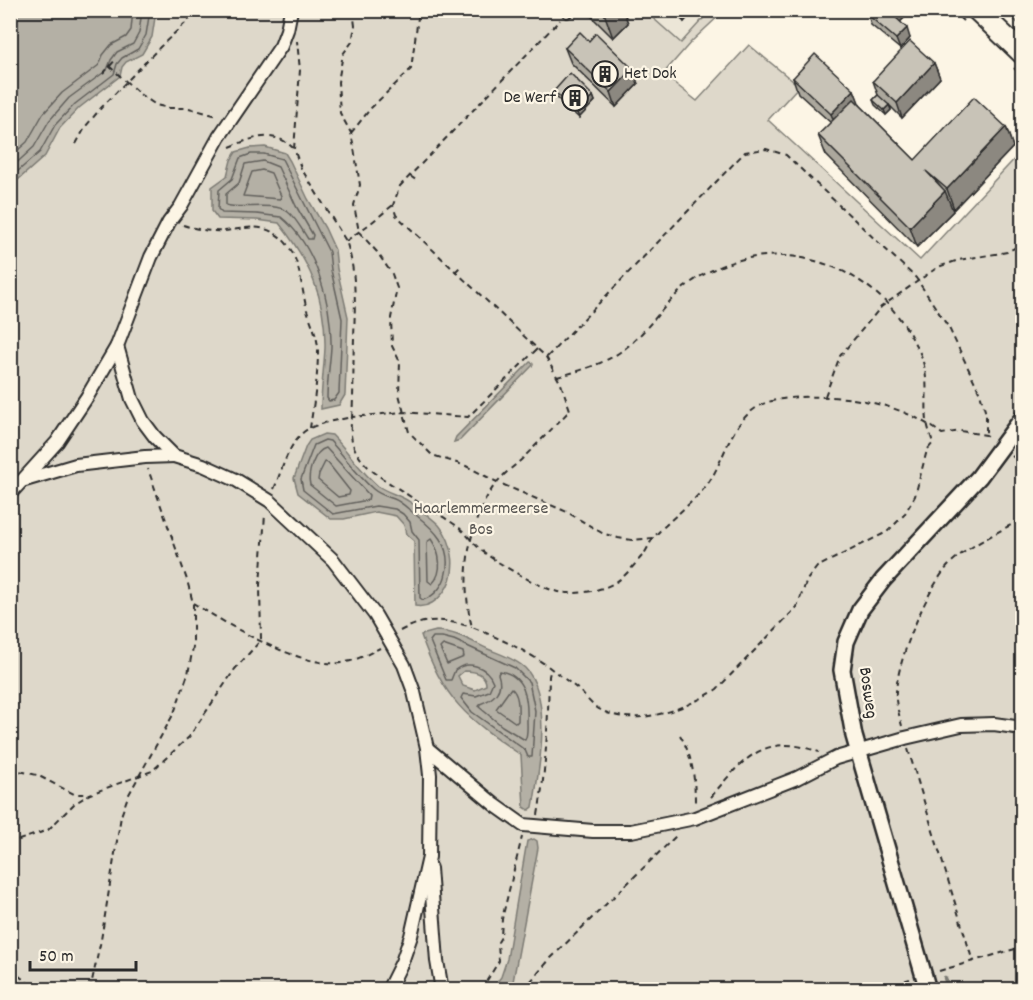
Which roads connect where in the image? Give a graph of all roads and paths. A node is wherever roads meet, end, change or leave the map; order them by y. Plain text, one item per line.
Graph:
1 (199, 10) edge
2 (353, 10) edge
3 (419, 10) edge
4 (977, 10) edge
5 (291, 11) edge
6 (557, 24) dead end
7 (1023, 53) edge
8 (116, 59) dead end
9 (109, 66) junction
10 (102, 74) dead end
11 (127, 82) junction
12 (229, 121) junction
13 (351, 133) junction
14 (76, 144) dead end
15 (294, 149) junction
16 (210, 155) junction
17 (411, 176) junction
18 (416, 180) dead end
19 (393, 204) junction
20 (169, 222) junction
21 (359, 232) junction
22 (346, 241) junction
23 (1023, 244) edge
24 (462, 265) dead end
25 (455, 272) junction
26 (917, 280) junction
27 (887, 303) junction
28 (117, 346) junction
29 (537, 349) junction
30 (546, 357) junction
31 (557, 377) junction
32 (825, 396) junction
33 (403, 412) junction
34 (352, 417) junction
35 (1023, 419) edge
36 (927, 422) junction
37 (310, 428) junction
38 (986, 435) junction
39 (1002, 449) junction
40 (174, 456) junction
41 (144, 457) junction
42 (1023, 463) edge
43 (24, 480) junction
44 (497, 482) junction
45 (10, 494) edge
46 (270, 501) junction
47 (1023, 519) edge
48 (654, 538) junction
49 (471, 540) junction
50 (193, 603) junction
51 (472, 627) junction
52 (261, 640) junction
53 (391, 640) junction
54 (551, 669) junction
55 (1023, 728) edge
56 (680, 735) dead end
57 (905, 738) junction
58 (427, 748) junction
59 (858, 752) junction
60 (836, 758) junction
61 (10, 769) edge
62 (138, 777) junction
63 (90, 794) junction
64 (695, 818) junction
65 (523, 825) junction
66 (536, 827) junction
67 (10, 847) edge
68 (429, 857) junction
69 (1023, 947) edge
70 (973, 962) junction
71 (10, 969) edge
72 (926, 982) edge
73 (37, 990) edge
74 (90, 990) edge
75 (388, 990) edge
76 (442, 990) edge
77 (481, 990) edge
78 (523, 990) edge
79 (875, 990) edge

1 - 11 path
2 - 13 path
3 - 13 path
4 - 7 street
5 - 12 street
5 - 15 path
6 - 17 path
8 - 9 path
9 - 10 path
9 - 11 path
11 - 12 path
11 - 14 path
12 - 16 street
13 - 21 path
15 - 16 path
15 - 22 path
16 - 20 street
17 - 18 path
17 - 19 path
19 - 21 path
19 - 25 path
20 - 28 street
20 - 37 path
21 - 22 path
21 - 33 path
22 - 34 path
23 - 26 path
24 - 25 path
25 - 29 path
26 - 27 path
26 - 30 path
26 - 38 path
27 - 31 path
27 - 32 path
27 - 36 path
28 - 40 street
28 - 43 street
29 - 30 path
29 - 33 path
30 - 31 path
31 - 44 path
32 - 36 path
32 - 48 path
33 - 34 path
33 - 44 path
34 - 37 path
34 - 49 path
35 - 39 street, Bosweg
36 - 38 path
36 - 54 path
37 - 46 path
38 - 39 path
39 - 42 path
39 - 59 street, Bosweg
40 - 41 street
40 - 46 street
41 - 43 street
41 - 50 path
43 - 45 street
44 - 48 path
44 - 49 path
46 - 52 path
46 - 53 street
47 - 57 path
48 - 49 path
49 - 51 path
50 - 52 path
50 - 62 path
51 - 53 path
51 - 54 path
52 - 53 path
52 - 62 path
53 - 58 street
54 - 66 path
55 - 57 street
56 - 64 path
57 - 59 street
57 - 70 path
58 - 65 street
58 - 68 street
59 - 60 street
59 - 72 street, Bosweg
60 - 64 street
60 - 64 path
61 - 63 path
62 - 63 path
62 - 74 path
63 - 67 path
64 - 66 street
64 - 78 path
65 - 66 street
65 - 77 path
68 - 75 street
68 - 76 street
69 - 70 path
70 - 72 path
71 - 73 path
72 - 79 path

